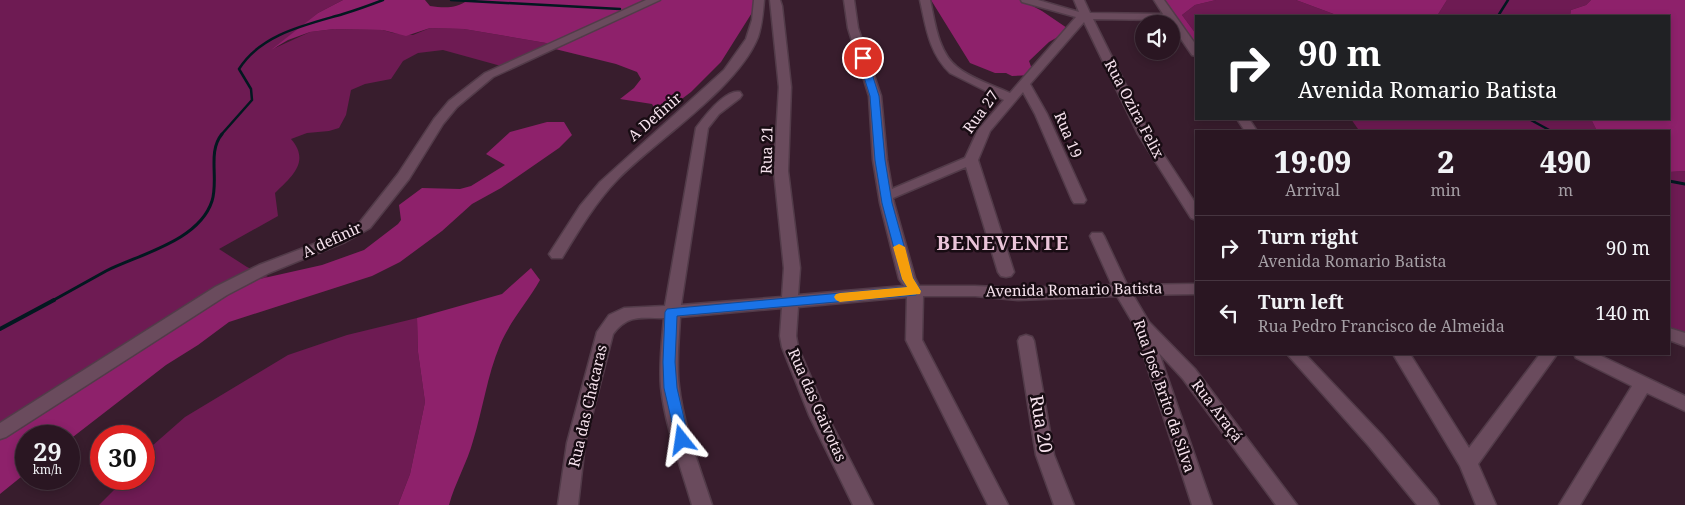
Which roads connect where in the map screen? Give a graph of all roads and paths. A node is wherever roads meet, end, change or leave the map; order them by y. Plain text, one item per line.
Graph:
1 (655, 0) edge
2 (759, 0) edge
3 (775, 0) edge
4 (849, 0) edge
5 (925, 0) edge
6 (1026, 0) edge
7 (1079, 0) edge
8 (1159, 0) edge
9 (1170, 15) edge
10 (1085, 16) junction
11 (1135, 17) edge
12 (1180, 30) edge
13 (1195, 53) edge
14 (1026, 84) junction
15 (736, 95) dead end
16 (1010, 98) junction
17 (972, 160) junction
18 (886, 196) junction
19 (1079, 200) dead end
20 (1195, 213) edge
21 (1097, 236) dead end
22 (557, 254) dead end
23 (1006, 272) dead end
24 (1195, 289) edge
25 (1122, 290) junction
26 (916, 291) junction
27 (791, 300) junction
28 (672, 312) junction
29 (622, 314) joint
30 (1141, 323) junction
31 (1670, 334) edge
32 (1685, 340) edge
33 (1026, 341) dead end
34 (1296, 355) edge
35 (1402, 355) edge
36 (1548, 355) edge
37 (1584, 355) edge
38 (1643, 384) junction
39 (1685, 404) edge
40 (0, 432) edge
41 (1468, 463) junction
42 (568, 505) edge
43 (702, 505) edge
44 (863, 505) edge
45 (998, 505) edge
46 (1064, 505) edge
47 (1202, 505) edge
48 (1287, 505) edge
49 (1428, 505) edge
50 (1486, 505) edge
51 (1569, 505) edge

1 - 40 street, A definir
2 - 22 street, A Definir
3 - 27 street, Rua 21
4 - 18 street
5 - 16 street
6 - 10 street
7 - 10 street, Rua Ozira Felix
8 - 9 street
10 - 11 street
10 - 14 street, Rua 27
10 - 20 street, Rua Ozira Felix
12 - 13 street
14 - 16 street, Rua 27
14 - 19 street, Rua 19
15 - 28 street
16 - 17 street, Rua 27
17 - 18 street
17 - 23 street
18 - 26 street
21 - 25 street, Rua José Brito da Silva
24 - 25 street, Avenida Romario Batista
25 - 26 street, Avenida Romario Batista
25 - 30 street, Rua José Brito da Silva
26 - 27 street, Avenida Romario Batista
26 - 45 street
27 - 28 street, Avenida Romario Batista
27 - 44 street, Rua das Gaivotas
28 - 29 street, Avenida Romario Batista
28 - 43 street
29 - 42 street, Rua das Chácaras
30 - 47 street, Rua José Brito da Silva
30 - 48 street, Rua Araçá
31 - 32 street
33 - 46 street, Rua 20
34 - 49 street
35 - 41 street
36 - 41 street
37 - 38 street
38 - 39 street
38 - 51 street
41 - 50 street

